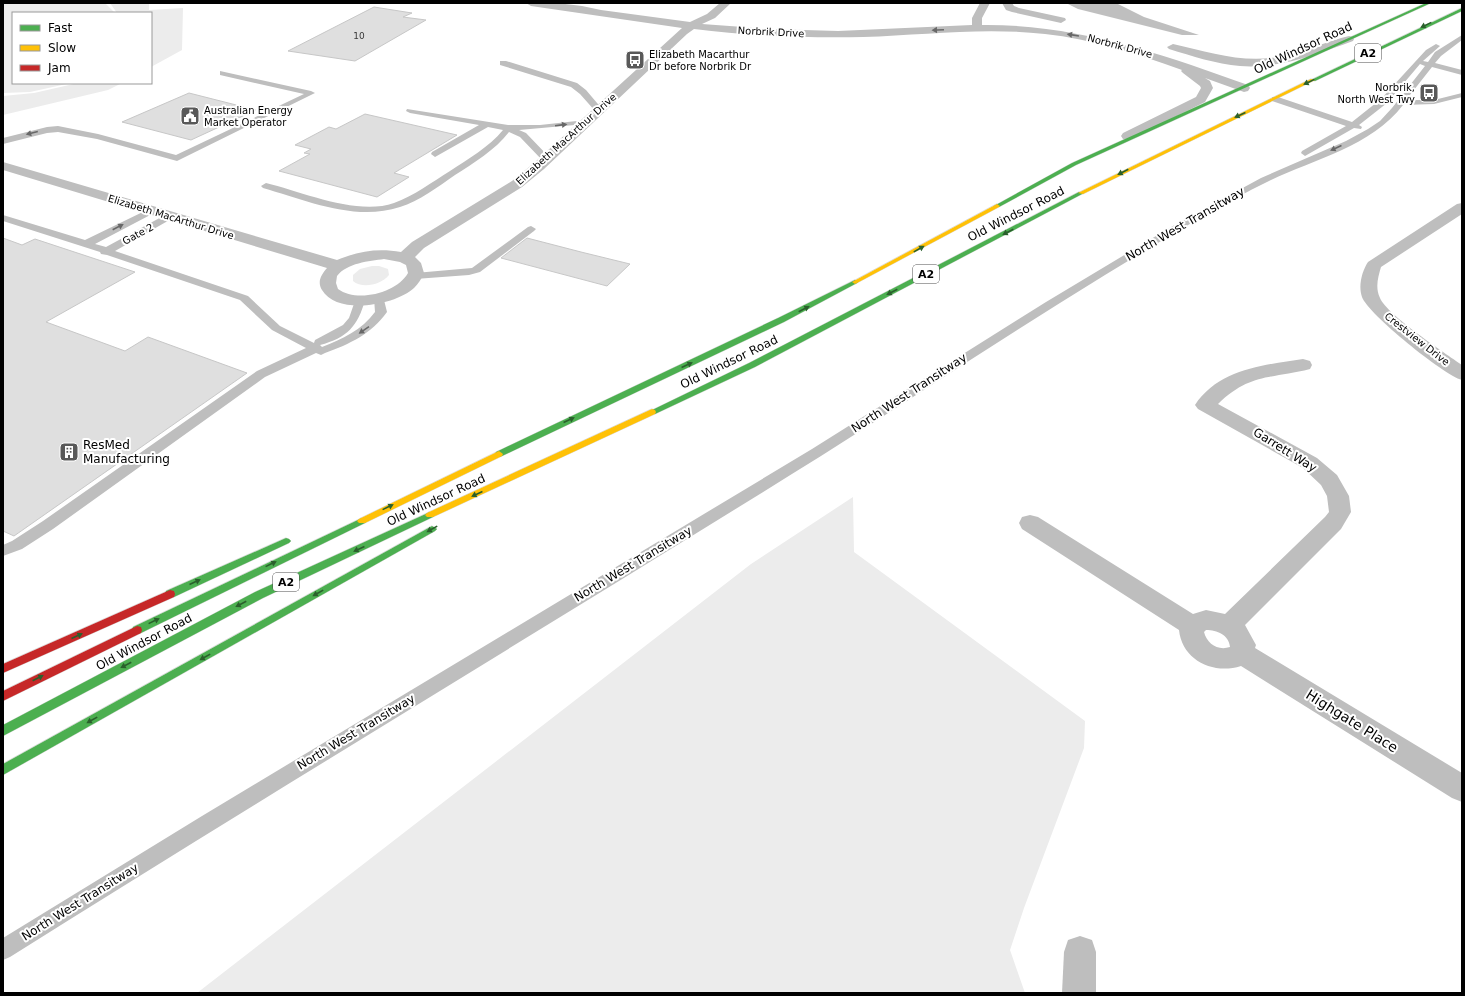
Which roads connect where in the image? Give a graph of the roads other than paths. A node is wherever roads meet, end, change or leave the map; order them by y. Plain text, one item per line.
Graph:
1 (531, 3) edge
2 (710, 3) edge
3 (726, 3) edge
4 (985, 3) edge
5 (1007, 3) edge
6 (1429, 3) edge
7 (1462, 9) edge
8 (995, 15) edge
9 (694, 24) junction
10 (977, 24) junction
11 (1462, 36) edge
12 (1352, 38) junction
13 (1151, 54) junction
14 (503, 63) dead end
15 (1417, 63) junction
16 (1430, 63) junction
17 (223, 73) dead end
18 (1462, 74) edge
19 (1244, 88) junction
20 (1270, 89) junction
21 (1462, 95) edge
22 (1401, 103) junction
23 (599, 110) junction
24 (410, 111) dead end
25 (586, 122) junction
26 (487, 124) junction
27 (1353, 126) junction
28 (540, 127) junction
29 (18, 128) dead end
30 (508, 128) junction
31 (1371, 131) junction
32 (523, 135) junction
33 (533, 136) junction
34 (98, 137) junction
35 (3, 141) edge
36 (435, 154) dead end
37 (550, 156) junction
38 (1074, 164) junction
39 (3, 166) edge
40 (1264, 180) junction
41 (266, 186) dead end
42 (1462, 207) edge
43 (151, 211) junction
44 (170, 216) junction
45 (3, 218) edge
46 (531, 229) dead end
47 (86, 244) junction
48 (105, 252) junction
49 (405, 258) junction
50 (338, 266) junction
51 (415, 276) junction
52 (378, 298) junction
53 (360, 300) junction
54 (316, 348) junction
55 (1303, 365) dead end
56 (1462, 374) edge
57 (534, 437) junction
58 (576, 448) junction
59 (420, 482) dead end
60 (479, 503) dead end
61 (1030, 523) dead end
62 (438, 526) dead end
63 (297, 536) dead end
64 (3, 551) edge
65 (1229, 625) junction
66 (1194, 626) junction
67 (1242, 653) junction
68 (3, 669) edge
69 (3, 696) edge
70 (3, 731) edge
71 (3, 770) edge
72 (1462, 789) edge
73 (3, 950) edge
74 (1080, 952) dead end
75 (1078, 993) edge

1 - 9 street, Norbrik Drive
2 - 9 street
3 - 9 street
4 - 10 street
5 - 8 street, Norbrik Drive
6 - 12 highway, Old Windsor Road / A2
7 -> 20 highway, Old Windsor Road / A2
8 - 10 street, Norbrik Drive
13 -> 8 street, Norbrik Drive
9 - 10 street, Norbrik Drive
9 - 23 street, Elizabeth MacArthur Drive
11 - 15 lane, North West Transitway
11 - 16 lane, North West Transitway
12 - 20 highway, Old Windsor Road / A2
12 - 20 street
13 - 19 street, Norbrik Drive
13 - 38 street
14 - 23 lane
15 - 16 lane
15 - 27 lane, North West Transitway
16 - 18 lane
16 - 22 lane, North West Transitway
17 - 34 lane
19 - 20 highway, Old Windsor Road / A2
19 - 20 highway
19 - 38 highway, Old Windsor Road / A2
20 - 27 lane
20 -> 58 highway, Old Windsor Road / A2
21 - 22 lane
22 - 31 lane, North West Transitway
23 - 25 street, Elizabeth MacArthur Drive
24 - 26 lane
28 -> 25 lane
25 - 37 street, Elizabeth MacArthur Drive
26 - 30 lane
26 - 36 lane
27 - 31 lane
27 - 40 lane, North West Transitway
28 - 30 lane
28 - 33 lane
29 - 34 lane
30 - 32 lane
30 - 41 lane
31 -> 40 lane, North West Transitway
32 - 33 lane
32 - 37 lane
33 - 37 lane
34 -> 35 lane
37 - 49 street, Elizabeth MacArthur Drive
57 -> 38 highway, Old Windsor Road / A2
39 - 43 street, Elizabeth MacArthur Drive
40 - 73 lane, North West Transitway
42 - 56 street, Crestview Drive
43 - 44 street, Elizabeth MacArthur Drive
47 -> 43 lane, Gate 2
44 - 48 lane, Gate 2
44 - 50 street, Elizabeth MacArthur Drive
45 - 47 lane
46 - 51 lane
47 - 48 lane
48 - 54 lane
49 - 50 street
49 - 51 street
50 - 53 street
51 - 52 street
52 - 53 street
52 -> 54 lane
53 - 54 lane
54 - 64 lane
55 - 65 street, Garrett Way
57 - 59 highway
69 -> 57 highway, Old Windsor Road / A2
58 - 60 highway
58 -> 70 highway, Old Windsor Road / A2
61 - 66 street
62 -> 71 highway
68 -> 63 highway
65 - 66 street
65 - 67 street
66 - 67 street
67 - 72 street, Highgate Place
74 - 75 street

